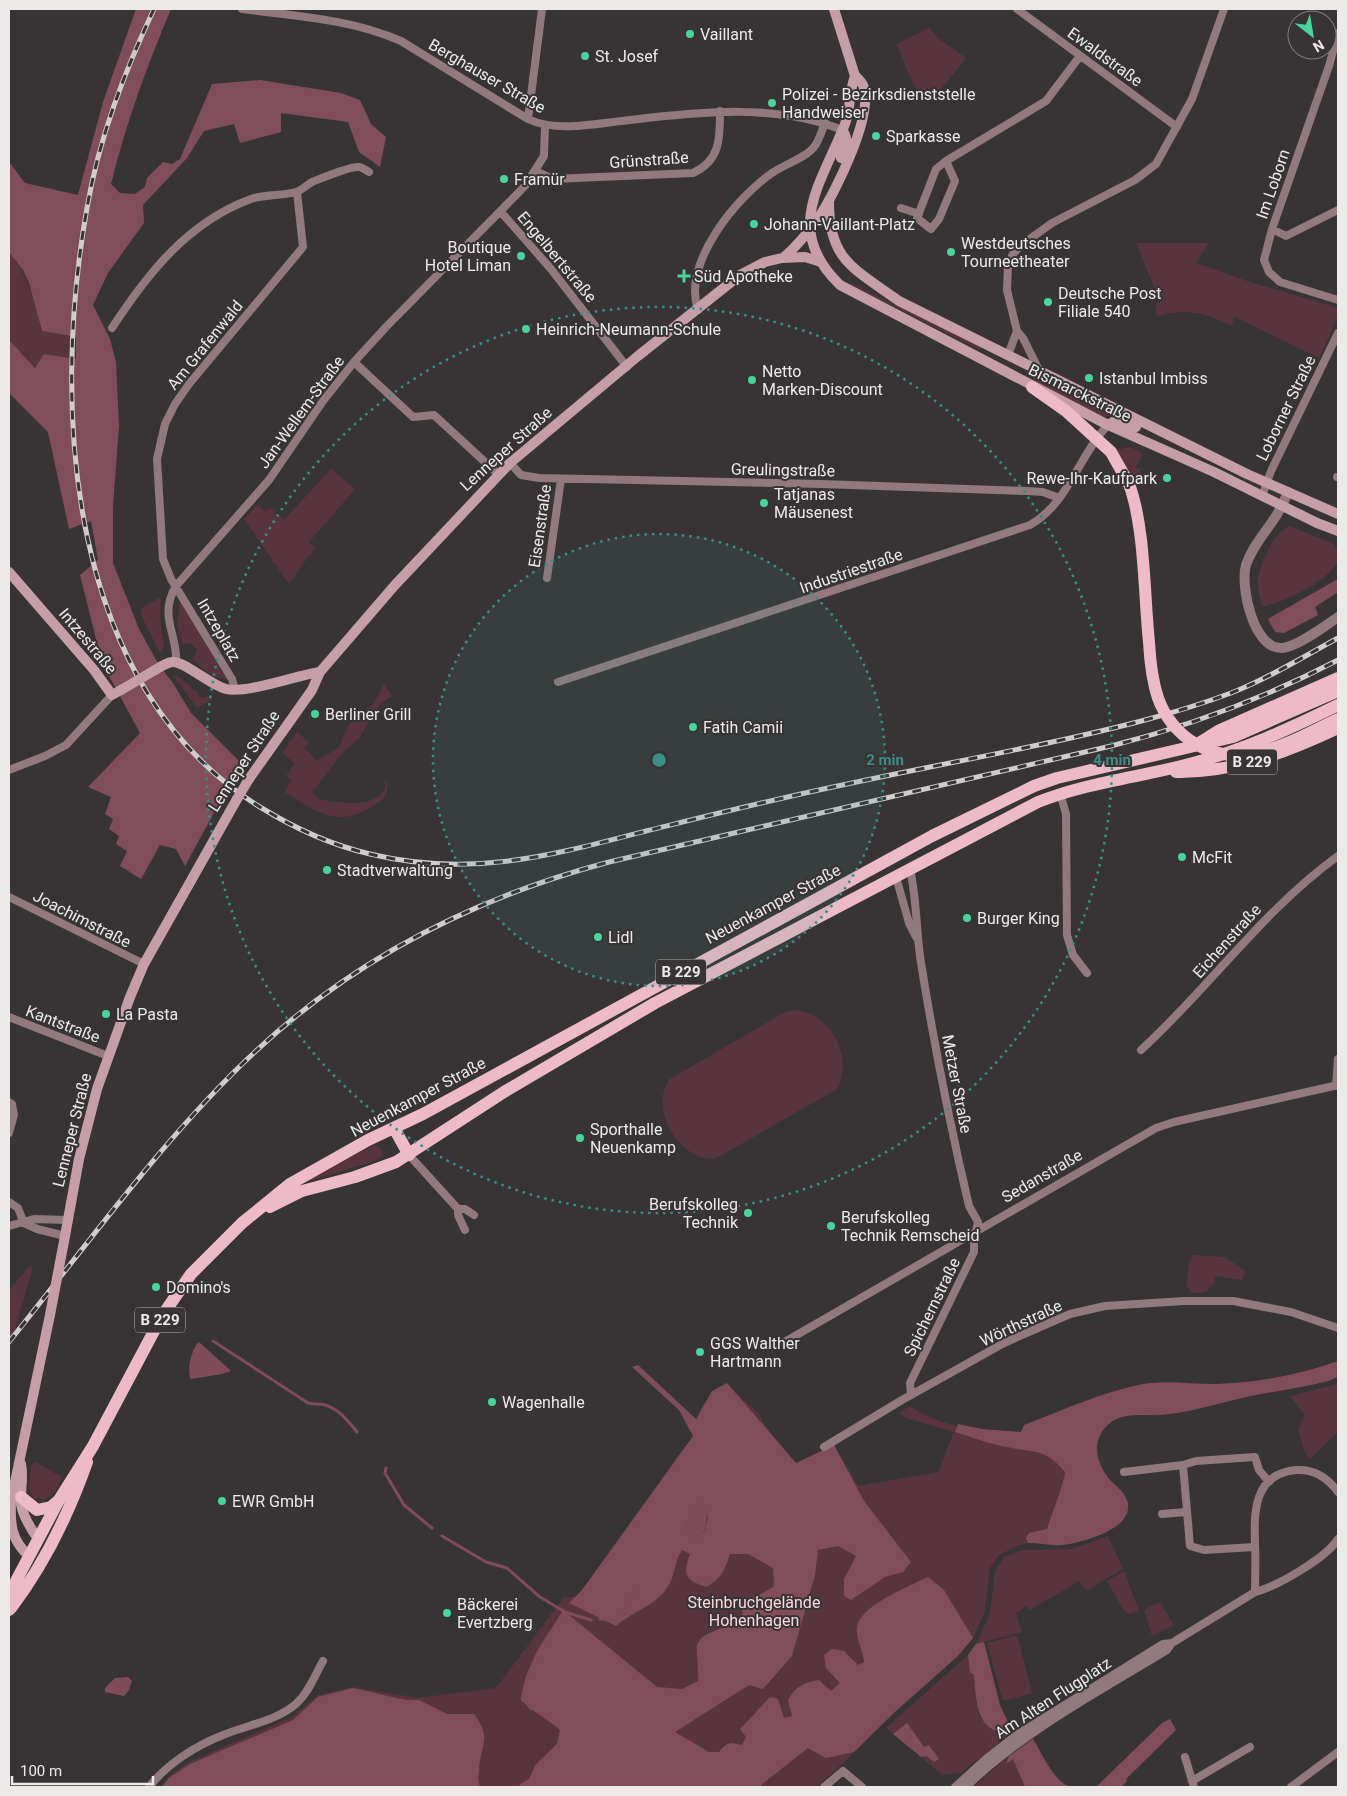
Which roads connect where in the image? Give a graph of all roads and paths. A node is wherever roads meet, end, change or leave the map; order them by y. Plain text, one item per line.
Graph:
1 (242, 9) edge
2 (542, 9) edge
3 (834, 9) edge
4 (1017, 9) edge
5 (1224, 9) edge
6 (1338, 33) edge
7 (1080, 56) junction
8 (855, 76) junction
9 (720, 111) junction
10 (528, 119) junction
11 (825, 123) junction
12 (545, 126) junction
13 (1177, 127) junction
14 (842, 130) junction
15 (946, 161) junction
16 (536, 171) junction
17 (369, 172) dead end
18 (838, 178) junction
19 (297, 192) junction
20 (828, 200) junction
21 (902, 208) dead end
22 (1338, 210) edge
23 (501, 212) junction
24 (919, 214) junction
25 (810, 229) junction
26 (1272, 229) junction
27 (782, 258) junction
28 (821, 262) junction
29 (1338, 300) edge
30 (698, 310) junction
31 (112, 328) dead end
32 (1017, 331) junction
33 (1338, 333) edge
34 (1008, 355) junction
35 (354, 362) junction
36 (627, 367) junction
37 (1000, 370) junction
38 (1039, 370) junction
39 (1032, 387) junction
40 (1108, 424) junction
41 (1152, 428) junction
42 (1096, 438) junction
43 (510, 464) junction
44 (498, 474) junction
45 (561, 479) junction
46 (1266, 483) junction
47 (1288, 492) junction
48 (1262, 496) junction
49 (1059, 498) junction
50 (1282, 506) junction
51 (1338, 514) edge
52 (1338, 530) edge
53 (9, 572) edge
54 (547, 578) dead end
55 (176, 586) junction
56 (1338, 617) edge
57 (176, 662) junction
58 (320, 672) junction
59 (1338, 678) edge
60 (558, 682) dead end
61 (234, 690) junction
62 (1338, 691) edge
63 (112, 695) junction
64 (1338, 705) edge
65 (1338, 719) edge
66 (1286, 723) junction
67 (1338, 728) edge
68 (1191, 749) junction
69 (9, 770) edge
70 (1161, 772) junction
71 (1060, 793) junction
72 (904, 851) junction
73 (1338, 856) edge
74 (892, 858) junction
75 (910, 869) junction
76 (896, 877) junction
77 (9, 897) edge
78 (917, 939) junction
79 (144, 964) junction
80 (1087, 973) dead end
81 (9, 1018) edge
82 (1141, 1050) dead end
83 (108, 1056) junction
84 (1338, 1059) edge
85 (1337, 1085) edge
86 (9, 1102) edge
87 (394, 1128) junction
88 (9, 1133) edge
89 (409, 1154) junction
90 (9, 1202) edge
91 (458, 1209) junction
92 (254, 1214) junction
93 (474, 1215) dead end
94 (67, 1220) junction
95 (24, 1223) junction
96 (9, 1226) edge
97 (465, 1230) dead end
98 (977, 1230) junction
99 (65, 1236) junction
100 (1338, 1328) edge
101 (781, 1344) dead end
102 (911, 1395) junction
103 (93, 1446) junction
104 (824, 1447) dead end
105 (21, 1464) junction
106 (1183, 1464) junction
107 (1124, 1472) dead end
108 (1269, 1482) junction
109 (1338, 1492) edge
110 (21, 1497) junction
111 (59, 1500) junction
112 (1186, 1512) junction
113 (1162, 1514) dead end
114 (38, 1539) junction
115 (1338, 1539) edge
116 (1255, 1547) junction
117 (48, 1548) junction
118 (34, 1559) junction
119 (1256, 1592) junction
120 (9, 1610) edge
121 (1172, 1643) junction
122 (323, 1661) dead end
123 (1250, 1747) dead end
124 (1338, 1752) edge
125 (1185, 1758) dead end
126 (1193, 1784) edge
127 (149, 1787) edge
128 (824, 1787) edge
129 (862, 1787) edge
130 (955, 1787) edge
131 (966, 1787) edge
132 (1291, 1787) edge

1 - 10 street, Berghauser Straße
2 - 10 street
3 - 8 main road
4 - 7 street, Ewaldstraße
5 - 13 street
6 - 26 street, Im Loborn
7 - 13 street, Ewaldstraße
7 - 15 street
8 - 14 main road
8 - 18 main road
9 - 11 street, Berghauser Straße
9 - 12 street, Berghauser Straße
9 - 16 street, Grünstraße
10 - 12 street, Berghauser Straße
11 - 14 street, Berghauser Straße
11 - 30 street
12 - 16 street, Jan-Wellem-Straße
13 - 32 street
14 - 18 main road
14 - 25 main road, Bismarckstraße
15 - 24 street
15 - 24 street
16 - 23 street, Jan-Wellem-Straße
17 - 19 street
18 - 20 main road, Lenneper Straße
19 - 31 street
19 - 55 street, Am Grafenwald
20 - 25 main road, Lenneper Straße
20 - 34 main road, Bismarckstraße
21 - 24 street
22 - 26 street
23 - 35 street, Jan-Wellem-Straße
23 - 36 street, Engelbertstraße
25 - 27 main road, Lenneper Straße
25 - 28 main road, Bismarckstraße
26 - 29 street, Im Loborn
27 - 28 main road, Lenneper Straße
27 - 30 main road, Lenneper Straße
28 - 37 main road, Bismarckstraße
30 - 36 main road, Lenneper Straße
32 - 34 street
32 - 38 street
33 - 46 street, Loborner Straße
34 - 37 main road
34 - 38 main road, Bismarckstraße
35 - 44 street
35 - 55 street, Jan-Wellem-Straße
36 - 43 main road, Lenneper Straße
37 - 39 main road, Bismarckstraße
38 - 41 main road, Bismarckstraße
39 - 40 main road, Bismarckstraße
39 - 42 main road
40 - 41 main road
40 - 42 street, Industriestraße
40 - 48 main road, Bismarckstraße
41 - 46 main road, Bismarckstraße
42 - 49 street, Industriestraße
42 - 65 main road, bridge
43 - 44 main road, Lenneper Straße
43 - 45 street, Greulingstraße
44 - 58 main road, Lenneper Straße
45 - 49 street, Greulingstraße
45 - 54 street, Eisenstraße
46 - 47 main road, Bismarckstraße
46 - 48 street, Loborner Straße
47 - 50 street
47 - 51 main road, Bismarckstraße
48 - 50 main road, Bismarckstraße
49 - 60 street, Industriestraße
50 - 52 main road, Bismarckstraße
50 - 56 street
53 - 63 main road, Intzestraße
55 - 57 street, Jan-Wellem-Straße
55 - 61 street, Intzeplatz
57 - 61 main road
57 - 63 main road, Intzestraße, bridge
58 - 61 main road
58 - 79 main road, Lenneper Straße, bridge
59 - 68 main road, B 229
62 - 66 main road, Neuenkamper Straße / B 229
63 - 69 street
64 - 66 main road, Neuenkamper Straße / B 229
66 - 68 main road, Neuenkamper Straße / B 229
66 - 70 main road, Neuenkamper Straße / B 229
67 - 70 main road, B 229
68 - 72 main road, Neuenkamper Straße / B 229
70 - 71 main road, Neuenkamper Straße / B 229
71 - 75 main road, Neuenkamper Straße / B 229
71 - 80 street
72 - 74 main road, Neuenkamper Straße / B 229
72 - 75 main road
73 - 82 street, Eichenstraße
74 - 76 main road
74 - 87 main road, Neuenkamper Straße / B 229
75 - 76 main road, Neuenkamper Straße / B 229
75 - 78 street, Metzer Straße
76 - 78 street, Metzer Straße
76 - 89 main road, Neuenkamper Straße / B 229
77 - 79 street, Joachimstraße
78 - 98 street, Metzer Straße
79 - 83 main road, Lenneper Straße
81 - 83 street, Kantstraße
83 - 94 main road, Lenneper Straße
84 - 85 street
85 - 98 street, Sedanstraße
86 - 88 street
87 - 89 main road
87 - 92 main road, Neuenkamper Straße / B 229
89 - 91 street
89 - 92 main road, Neuenkamper Straße / B 229
90 - 95 street
91 - 93 street
91 - 97 street
92 - 103 main road, Neuenkamper Straße / B 229
94 - 95 street
94 - 99 main road, Lenneper Straße
95 - 96 street
95 - 99 street
98 - 101 street, Sedanstraße
98 - 102 street, Spichernstraße
99 - 105 main road, Lenneper Straße, bridge
100 - 102 street, Wörthstraße
102 - 104 street, Wörthstraße
103 - 111 main road, Neuenkamper Straße / B 229
103 - 117 main road, Neuenkamper Straße / B 229
105 - 110 main road, Lenneper Straße
105 - 118 main road, Lenneper Straße
106 - 107 street
106 - 108 street
106 - 112 street
108 - 109 street
108 - 116 street
110 - 111 main road
110 - 114 main road, Lenneper Straße
111 - 114 main road, Neuenkamper Straße / B 229
112 - 113 street
112 - 116 street
114 - 117 main road
114 - 118 main road, B 229
115 - 119 street, Am Alten Flugplatz
116 - 119 street
117 - 118 main road, B 229
118 - 120 main road, B 229
119 - 121 street, Am Alten Flugplatz
121 - 130 street, Am Alten Flugplatz
121 - 131 street, Am Alten Flugplatz
122 - 127 street
123 - 126 street
124 - 132 street
125 - 126 street
128 - 129 street

